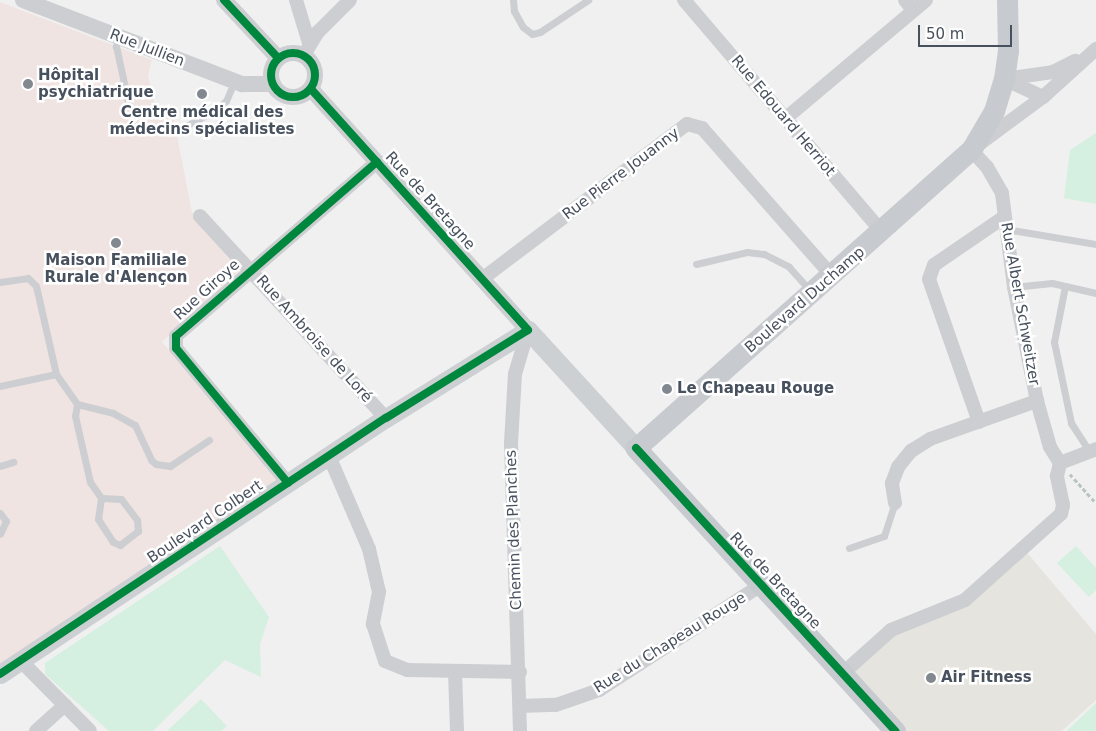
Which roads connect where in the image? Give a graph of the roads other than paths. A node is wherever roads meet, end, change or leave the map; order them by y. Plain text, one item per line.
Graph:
1 (23, 0) edge
2 (224, 0) edge
3 (296, 0) edge
4 (350, 0) edge
5 (513, 0) edge
6 (588, 0) edge
7 (684, 0) edge
8 (926, 0) edge
9 (1007, 0) edge
10 (909, 5) edge
11 (120, 37) junction
12 (306, 49) junction
13 (1096, 49) edge
14 (278, 58) junction
15 (1004, 79) junction
16 (234, 81) junction
17 (273, 84) junction
18 (311, 89) junction
19 (1043, 97) junction
20 (129, 106) dead end
21 (786, 118) junction
22 (182, 128) dead end
23 (972, 150) junction
24 (376, 162) junction
25 (200, 216) dead end
26 (1005, 223) junction
27 (882, 232) junction
28 (1096, 244) edge
29 (696, 264) dead end
30 (250, 270) junction
31 (832, 276) junction
32 (482, 279) junction
33 (0, 282) edge
34 (1014, 286) junction
35 (1065, 286) junction
36 (813, 293) junction
37 (1096, 293) edge
38 (528, 330) junction
39 (56, 374) junction
40 (0, 386) edge
41 (1037, 401) junction
42 (77, 404) junction
43 (386, 418) junction
44 (979, 422) junction
45 (209, 440) dead end
46 (636, 448) junction
47 (1093, 451) edge
48 (329, 456) junction
49 (14, 462) dead end
50 (1060, 463) junction
51 (0, 466) edge
52 (288, 483) junction
53 (101, 498) junction
54 (895, 503) joint
55 (0, 513) edge
56 (0, 534) edge
57 (849, 548) dead end
58 (760, 586) junction
59 (21, 661) junction
60 (455, 672) junction
61 (520, 672) junction
62 (0, 674) edge
63 (842, 674) junction
64 (64, 705) junction
65 (520, 706) junction
66 (36, 731) edge
67 (90, 731) edge
68 (457, 731) edge
69 (520, 731) edge
70 (895, 731) edge

1 - 11 street, Rue Jullien
2 - 14 street
3 - 12 street
4 - 12 street
5 - 6 lane
7 - 21 street, Rue Edouard Herriot
8 - 10 street
9 - 15 main road
10 - 21 street
11 - 16 street, Rue Jullien
11 - 20 lane
12 - 14 street
12 - 18 street
13 - 15 street, Boulevard Duchamp
13 - 19 street, Boulevard Duchamp
14 - 17 street
15 - 19 street
15 - 23 main road, Boulevard Duchamp
16 - 17 street, Rue Jullien
16 - 22 lane
17 - 18 street
18 - 24 street, Rue de Bretagne
19 - 23 street, Boulevard Duchamp
21 - 27 street, Rue Edouard Herriot
23 - 26 street, Rue Albert Schweitzer
23 - 27 main road, Boulevard Duchamp
24 - 30 street, Rue Giroye
24 - 32 street, Rue de Bretagne
25 - 30 street, Rue Ambroise de Loré
26 - 28 lane
26 - 34 street, Rue Albert Schweitzer
26 - 44 street
27 - 31 main road, Boulevard Duchamp
29 - 36 lane
30 - 43 street, Rue Ambroise de Loré
30 - 52 street, Rue Giroye
31 - 32 street, Rue Pierre Jouanny
31 - 36 main road, Boulevard Duchamp
32 - 38 street, Rue de Bretagne
33 - 39 lane
34 - 35 lane
34 - 41 street, Rue Albert Schweitzer
35 - 37 lane
35 - 47 lane
36 - 46 main road, Boulevard Duchamp
38 - 43 main road, Boulevard Colbert
38 - 46 main road, Rue de Bretagne
38 - 61 street, Chemin des Planches
39 - 40 lane
39 - 42 lane
41 - 44 street
41 - 50 street, Rue Albert Schweitzer
42 - 45 lane
42 - 53 lane
43 - 48 main road, Boulevard Colbert
44 - 54 street
46 - 58 main road, Rue de Bretagne
47 - 50 street
48 - 52 main road, Boulevard Colbert
48 - 60 street
49 - 51 lane
50 - 63 street
52 - 59 main road, Boulevard Colbert
53 - 53 lane
54 - 57 lane
55 - 56 lane
58 - 63 main road, Rue de Bretagne
58 - 65 street, Rue du Chapeau Rouge
59 - 62 main road, Boulevard Colbert
59 - 64 street
60 - 61 street
60 - 68 street
61 - 65 street, Chemin des Planches
63 - 70 main road, Rue de Bretagne
64 - 66 street
64 - 67 street
65 - 69 street, Chemin des Planches

